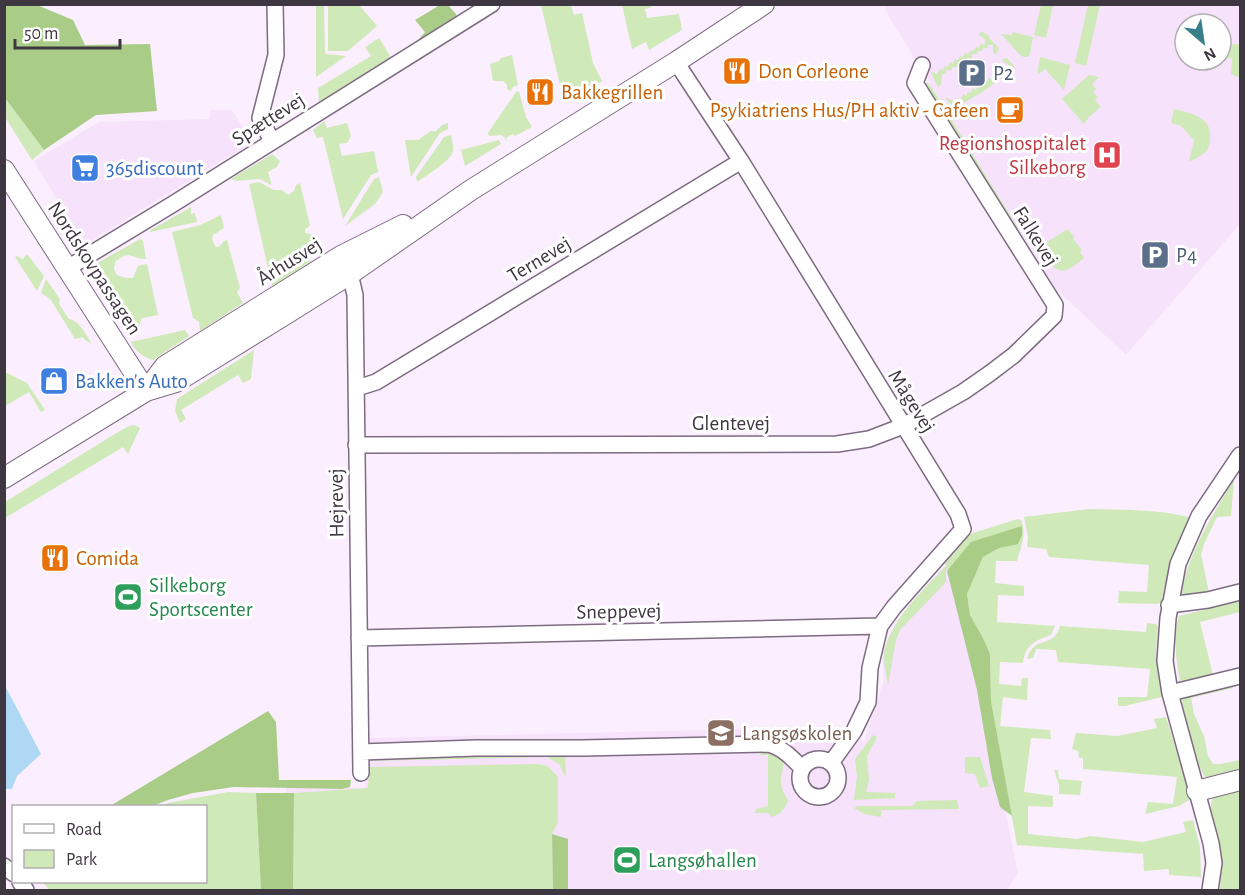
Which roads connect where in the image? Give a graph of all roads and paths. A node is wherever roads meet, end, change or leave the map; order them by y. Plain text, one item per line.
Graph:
1 (276, 4) edge
2 (492, 4) edge
3 (764, 4) edge
4 (743, 10) edge
5 (676, 62) junction
6 (922, 65) dead end
7 (272, 141) junction
8 (741, 161) junction
9 (4, 170) edge
10 (471, 190) junction
11 (341, 256) junction
12 (66, 268) junction
13 (350, 274) junction
14 (1055, 305) joint
15 (357, 388) junction
16 (146, 392) junction
17 (903, 426) junction
18 (356, 445) junction
19 (1240, 455) edge
20 (4, 478) edge
21 (1240, 592) edge
22 (1169, 605) junction
23 (880, 626) junction
24 (359, 638) junction
25 (1239, 681) edge
26 (1170, 693) junction
27 (361, 752) junction
28 (831, 763) junction
29 (802, 768) junction
30 (361, 773) dead end
31 (1240, 780) edge
32 (1197, 791) junction
33 (1210, 891) edge

1 - 7 street
2 - 7 street, Spættevej
3 - 4 street, Århusvej
4 - 5 street, Århusvej
5 - 8 street, Mågevej
5 - 10 street, Århusvej
6 - 14 street, Falkevej
7 - 12 street, Spættevej
8 - 15 street, Ternevej
8 - 17 street, Mågevej
9 - 12 street, Nordskovpassagen
10 - 11 street, Århusvej
10 - 13 street, Århusvej
11 - 13 street, Hejrevej
11 - 16 street, Århusvej
12 - 16 street, Nordskovpassagen
13 - 15 street, Hejrevej
13 - 16 street, Århusvej
14 - 17 street, Glentevej
15 - 18 street, Hejrevej
16 - 20 street, Århusvej
17 - 18 street, Glentevej
17 - 23 street, Mågevej
18 - 24 street, Hejrevej
19 - 22 street
21 - 22 street
22 - 26 street
23 - 24 street, Sneppevej
23 - 28 street, Mågevej
24 - 27 street, Hejrevej
25 - 26 street
26 - 32 street
27 - 29 street
27 - 30 street, Hejrevej
28 - 29 street
28 - 29 street
31 - 32 street
32 - 33 street

